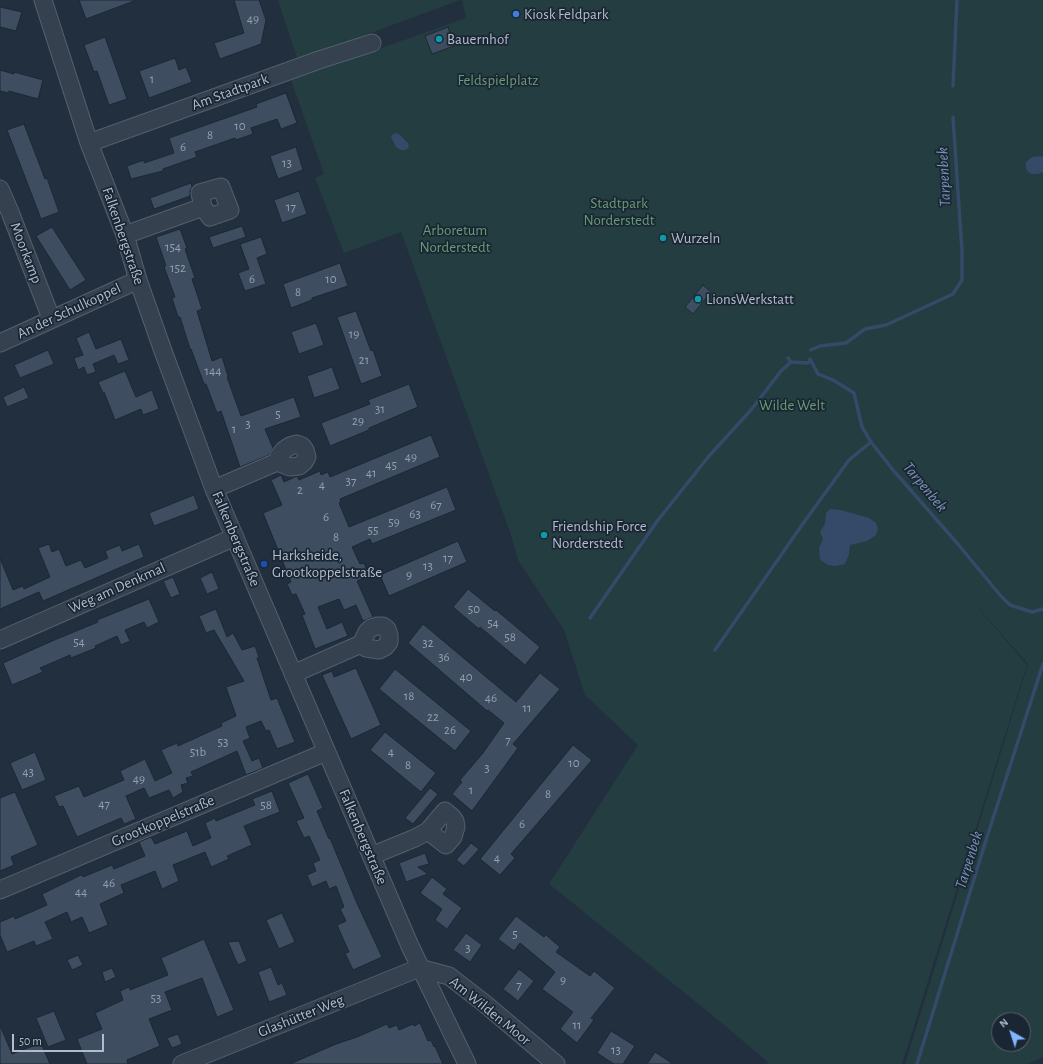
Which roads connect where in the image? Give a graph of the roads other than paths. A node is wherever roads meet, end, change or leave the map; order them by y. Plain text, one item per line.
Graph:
1 (43, 0) edge
2 (372, 43) dead end
3 (89, 143) junction
4 (0, 189) edge
5 (203, 207) dead end
6 (125, 235) junction
7 (138, 280) junction
8 (51, 318) junction
9 (0, 343) edge
10 (277, 462) dead end
11 (214, 489) junction
12 (234, 537) junction
13 (0, 640) edge
14 (361, 644) dead end
15 (293, 674) junction
16 (326, 752) junction
17 (428, 831) dead end
18 (371, 856) junction
19 (0, 890) edge
20 (419, 968) junction
21 (182, 1064) edge
22 (467, 1064) edge
23 (556, 1064) edge

1 - 3 street, Falkenbergstraße
2 - 3 street, Am Stadtpark
3 - 6 street, Falkenbergstraße
4 - 8 street, Moorkamp
5 - 6 street
6 - 7 street, Falkenbergstraße
7 - 8 street, An der Schulkoppel
7 - 11 street, Falkenbergstraße
8 - 9 street, An der Schulkoppel
10 - 11 street
11 - 12 street, Falkenbergstraße
12 - 13 street, Weg am Denkmal
12 - 15 street, Falkenbergstraße
14 - 15 street
15 - 16 street, Falkenbergstraße
16 - 18 street, Falkenbergstraße
16 - 19 street, Grootkoppelstraße
17 - 18 street
18 - 20 street, Falkenbergstraße
20 - 21 street, Glashütter Weg
20 - 22 street, Falkenbergstraße
20 - 23 street, Am Wilden Moor

